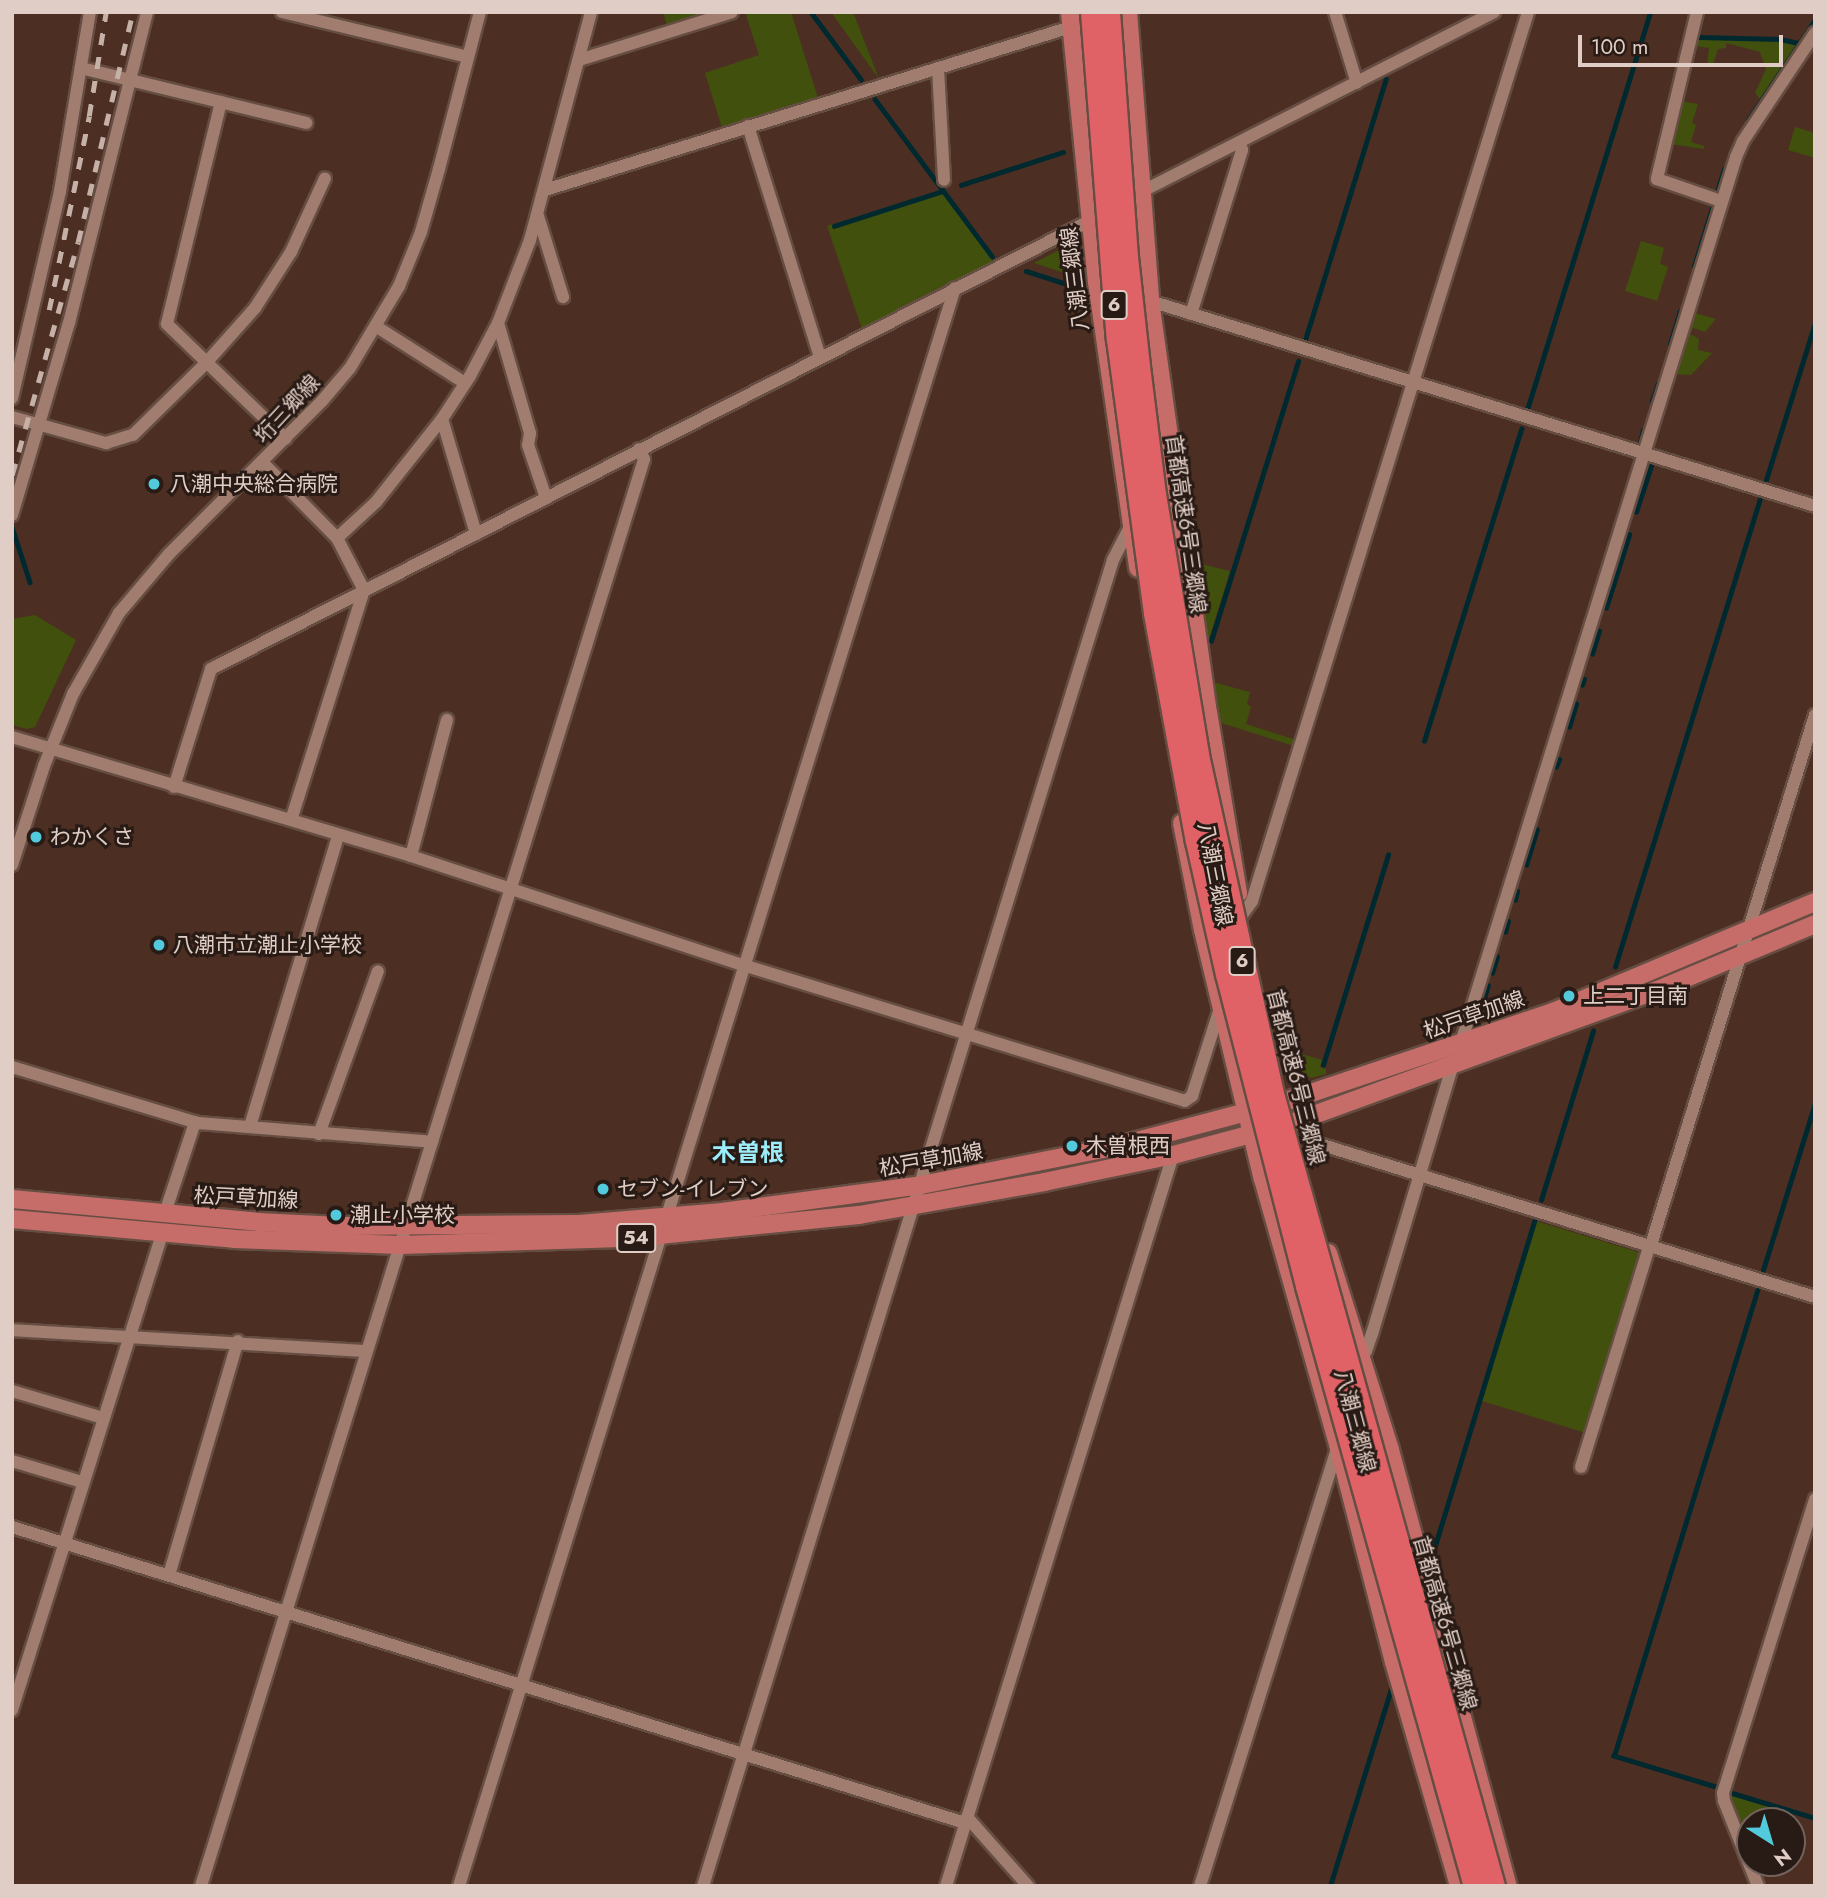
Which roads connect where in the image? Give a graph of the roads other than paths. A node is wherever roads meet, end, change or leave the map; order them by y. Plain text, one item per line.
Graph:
1 (90, 12) edge
2 (147, 12) edge
3 (282, 12) edge
4 (480, 12) edge
5 (592, 12) edge
6 (732, 12) edge
7 (1091, 12) edge
8 (1109, 12) edge
9 (1128, 12) edge
10 (1335, 12) edge
11 (1494, 12) edge
12 (1528, 12) edge
13 (1697, 12) edge
14 (1070, 20) edge
15 (1815, 33) edge
16 (468, 57) junction
17 (579, 60) junction
18 (81, 68) junction
19 (938, 68) junction
20 (131, 80) junction
21 (1357, 83) junction
22 (221, 102) junction
23 (306, 123) dead end
24 (748, 127) junction
25 (1240, 143) junction
26 (325, 178) dead end
27 (944, 180) dead end
28 (545, 190) junction
29 (1140, 192) junction
30 (1721, 201) junction
31 (538, 216) junction
32 (1091, 221) junction
33 (955, 288) junction
34 (563, 297) dead end
35 (1150, 301) junction
36 (1191, 314) junction
37 (498, 323) junction
38 (377, 327) junction
39 (820, 357) junction
40 (206, 363) junction
41 (466, 383) junction
42 (1413, 383) junction
43 (12, 398) edge
44 (12, 417) edge
45 (442, 419) junction
46 (1167, 423) junction
47 (39, 425) junction
48 (286, 439) junction
49 (639, 449) junction
50 (1645, 454) junction
51 (263, 463) junction
52 (546, 498) junction
53 (1815, 506) edge
54 (14, 510) edge
55 (1131, 525) junction
56 (476, 534) junction
57 (337, 538) junction
58 (364, 590) junction
59 (1815, 715) edge
60 (447, 720) dead end
61 (12, 737) edge
62 (51, 748) junction
63 (174, 787) junction
64 (291, 820) junction
65 (338, 836) junction
66 (411, 856) junction
67 (12, 865) edge
68 (510, 888) junction
69 (1815, 902) edge
70 (1242, 915) junction
71 (1815, 924) edge
72 (1203, 930) junction
73 (1747, 931) junction
74 (1739, 957) junction
75 (743, 965) junction
76 (378, 971) dead end
77 (1220, 1007) junction
78 (967, 1033) junction
79 (1460, 1046) junction
80 (12, 1067) edge
81 (1452, 1067) junction
82 (1284, 1102) junction
83 (1266, 1107) junction
84 (1246, 1113) junction
85 (195, 1122) junction
86 (1283, 1125) junction
87 (250, 1126) junction
88 (320, 1134) junction
89 (1251, 1135) junction
90 (432, 1142) junction
91 (1316, 1143) dead end
92 (1173, 1155) junction
93 (1419, 1175) junction
94 (920, 1185) junction
95 (12, 1199) edge
96 (915, 1206) junction
97 (666, 1217) junction
98 (12, 1219) edge
99 (163, 1225) junction
100 (405, 1226) junction
101 (660, 1235) junction
102 (400, 1245) junction
103 (1650, 1248) junction
104 (1815, 1297) edge
105 (1302, 1317) junction
106 (12, 1330) edge
107 (129, 1335) junction
108 (238, 1341) junction
109 (366, 1351) junction
110 (1361, 1363) junction
111 (1320, 1381) junction
112 (12, 1391) edge
113 (103, 1418) junction
114 (1338, 1444) junction
115 (12, 1461) edge
116 (1581, 1467) dead end
117 (82, 1482) junction
118 (1815, 1499) edge
119 (12, 1527) edge
120 (64, 1542) junction
121 (169, 1575) junction
122 (286, 1613) junction
123 (12, 1663) edge
124 (25, 1668) junction
125 (520, 1685) junction
126 (12, 1710) edge
127 (744, 1756) junction
128 (966, 1820) junction
129 (201, 1886) edge
130 (459, 1886) edge
131 (704, 1886) edge
132 (946, 1886) edge
133 (1028, 1886) edge
134 (1200, 1886) edge
135 (1459, 1886) edge
136 (1474, 1886) edge
137 (1494, 1886) edge
138 (1508, 1886) edge
139 (1758, 1886) edge

1 - 18 street
2 - 20 street
3 - 16 street
4 - 16 street, 垳三郷線
5 - 17 street
6 - 17 street
7 - 136 highway, 首都高速6号三郷線 / 6, bridge
8 - 137 highway, 首都高速6号三郷線 / 6, bridge
9 - 29 main road, 八潮三郷線
10 - 21 street
11 - 21 street
12 - 42 street
13 - 30 street
14 - 19 street
14 - 32 main road, 八潮三郷線
15 - 30 street
16 - 38 street, 垳三郷線
17 - 28 street
18 - 20 street
18 - 43 street
19 - 24 street
19 - 27 street
20 - 22 street
20 - 47 street
21 - 25 street
22 - 23 street
22 - 40 street
24 - 28 street
24 - 39 street
25 - 29 street
25 - 36 street
26 - 40 street
28 - 31 street
29 - 32 street
29 - 35 main road, 八潮三郷線
30 - 50 street
31 - 34 street
31 - 37 street
32 - 33 street
32 - 55 main road, 八潮三郷線
33 - 39 street
33 - 75 street
35 - 36 street
35 - 46 main road, 八潮三郷線
36 - 42 street
37 - 41 street
37 - 52 street
38 - 41 street
38 - 48 street, 垳三郷線
39 - 49 street
40 - 47 street
40 - 48 street
41 - 45 street
42 - 50 street
42 - 70 street
44 - 47 street
45 - 56 street
45 - 57 street
46 - 55 main road
46 - 70 main road, 八潮三郷線
47 - 54 street
48 - 51 street, 垳三郷線
49 - 52 street
49 - 68 street
50 - 53 street
50 - 79 street
51 - 57 street
51 - 62 street, 垳三郷線
52 - 56 street
55 - 72 main road, 八潮三郷線
55 - 78 street
56 - 58 street
57 - 58 street
58 - 63 street
58 - 64 street
59 - 73 street
60 - 66 street
61 - 62 street
62 - 63 street
62 - 67 street, 垳三郷線
63 - 64 street
64 - 65 street
65 - 66 street
65 - 87 street
66 - 68 street
68 - 75 street
68 - 90 street
69 - 73 main road, 松戸草加線 / 54
70 - 72 street
70 - 82 main road, 八潮三郷線
70 - 83 main road
71 - 74 main road, 松戸草加線 / 54
72 - 77 main road, 八潮三郷線
73 - 74 street
73 - 79 main road, 松戸草加線 / 54
74 - 81 main road, 松戸草加線 / 54
74 - 103 street
75 - 78 street
75 - 97 street
76 - 88 street
77 - 78 street
77 - 84 main road, 八潮三郷線
78 - 94 street
79 - 82 main road, 松戸草加線 / 54
80 - 85 street
81 - 86 main road, 松戸草加線 / 54
81 - 93 street
82 - 83 main road, 松戸草加線 / 54
82 - 86 main road, 八潮三郷線
83 - 84 main road, 松戸草加線 / 54
83 - 89 main road
84 - 89 main road, 八潮三郷線
84 - 94 main road, 松戸草加線 / 54
85 - 87 street
85 - 99 street
86 - 89 main road, 松戸草加線 / 54
86 - 105 main road
86 - 110 main road, 八潮三郷線
87 - 88 street
88 - 90 street
89 - 92 main road, 松戸草加線 / 54
89 - 105 main road, 八潮三郷線
90 - 100 street
91 - 93 street
92 - 96 main road, 松戸草加線 / 54
92 - 128 street
93 - 103 street
93 - 110 street
94 - 96 street
94 - 97 main road, 松戸草加線 / 54
95 - 99 main road, 松戸草加線 / 54
96 - 101 main road, 松戸草加線 / 54
96 - 127 street
97 - 100 main road, 松戸草加線 / 54
97 - 101 street
98 - 99 main road, 松戸草加線 / 54
99 - 100 main road, 松戸草加線 / 54
99 - 102 main road, 松戸草加線 / 54
99 - 107 street
100 - 102 street
101 - 102 main road, 松戸草加線 / 54
101 - 125 street
102 - 109 street
103 - 104 street
103 - 116 street
105 - 111 main road, 八潮三郷線
106 - 107 street
107 - 108 street
107 - 113 street
108 - 109 street
108 - 121 street
109 - 122 street
110 - 111 street
110 - 138 main road, 八潮三郷線
111 - 114 main road, 八潮三郷線
112 - 113 street
113 - 117 street
114 - 134 street
114 - 135 main road, 八潮三郷線
115 - 117 street
117 - 120 street
118 - 139 street
119 - 120 street
120 - 121 street
120 - 124 street
121 - 122 street
122 - 125 street
122 - 129 street
123 - 124 street
124 - 126 street
125 - 127 street
125 - 130 street
127 - 128 street
127 - 131 street
128 - 132 street
128 - 133 street

